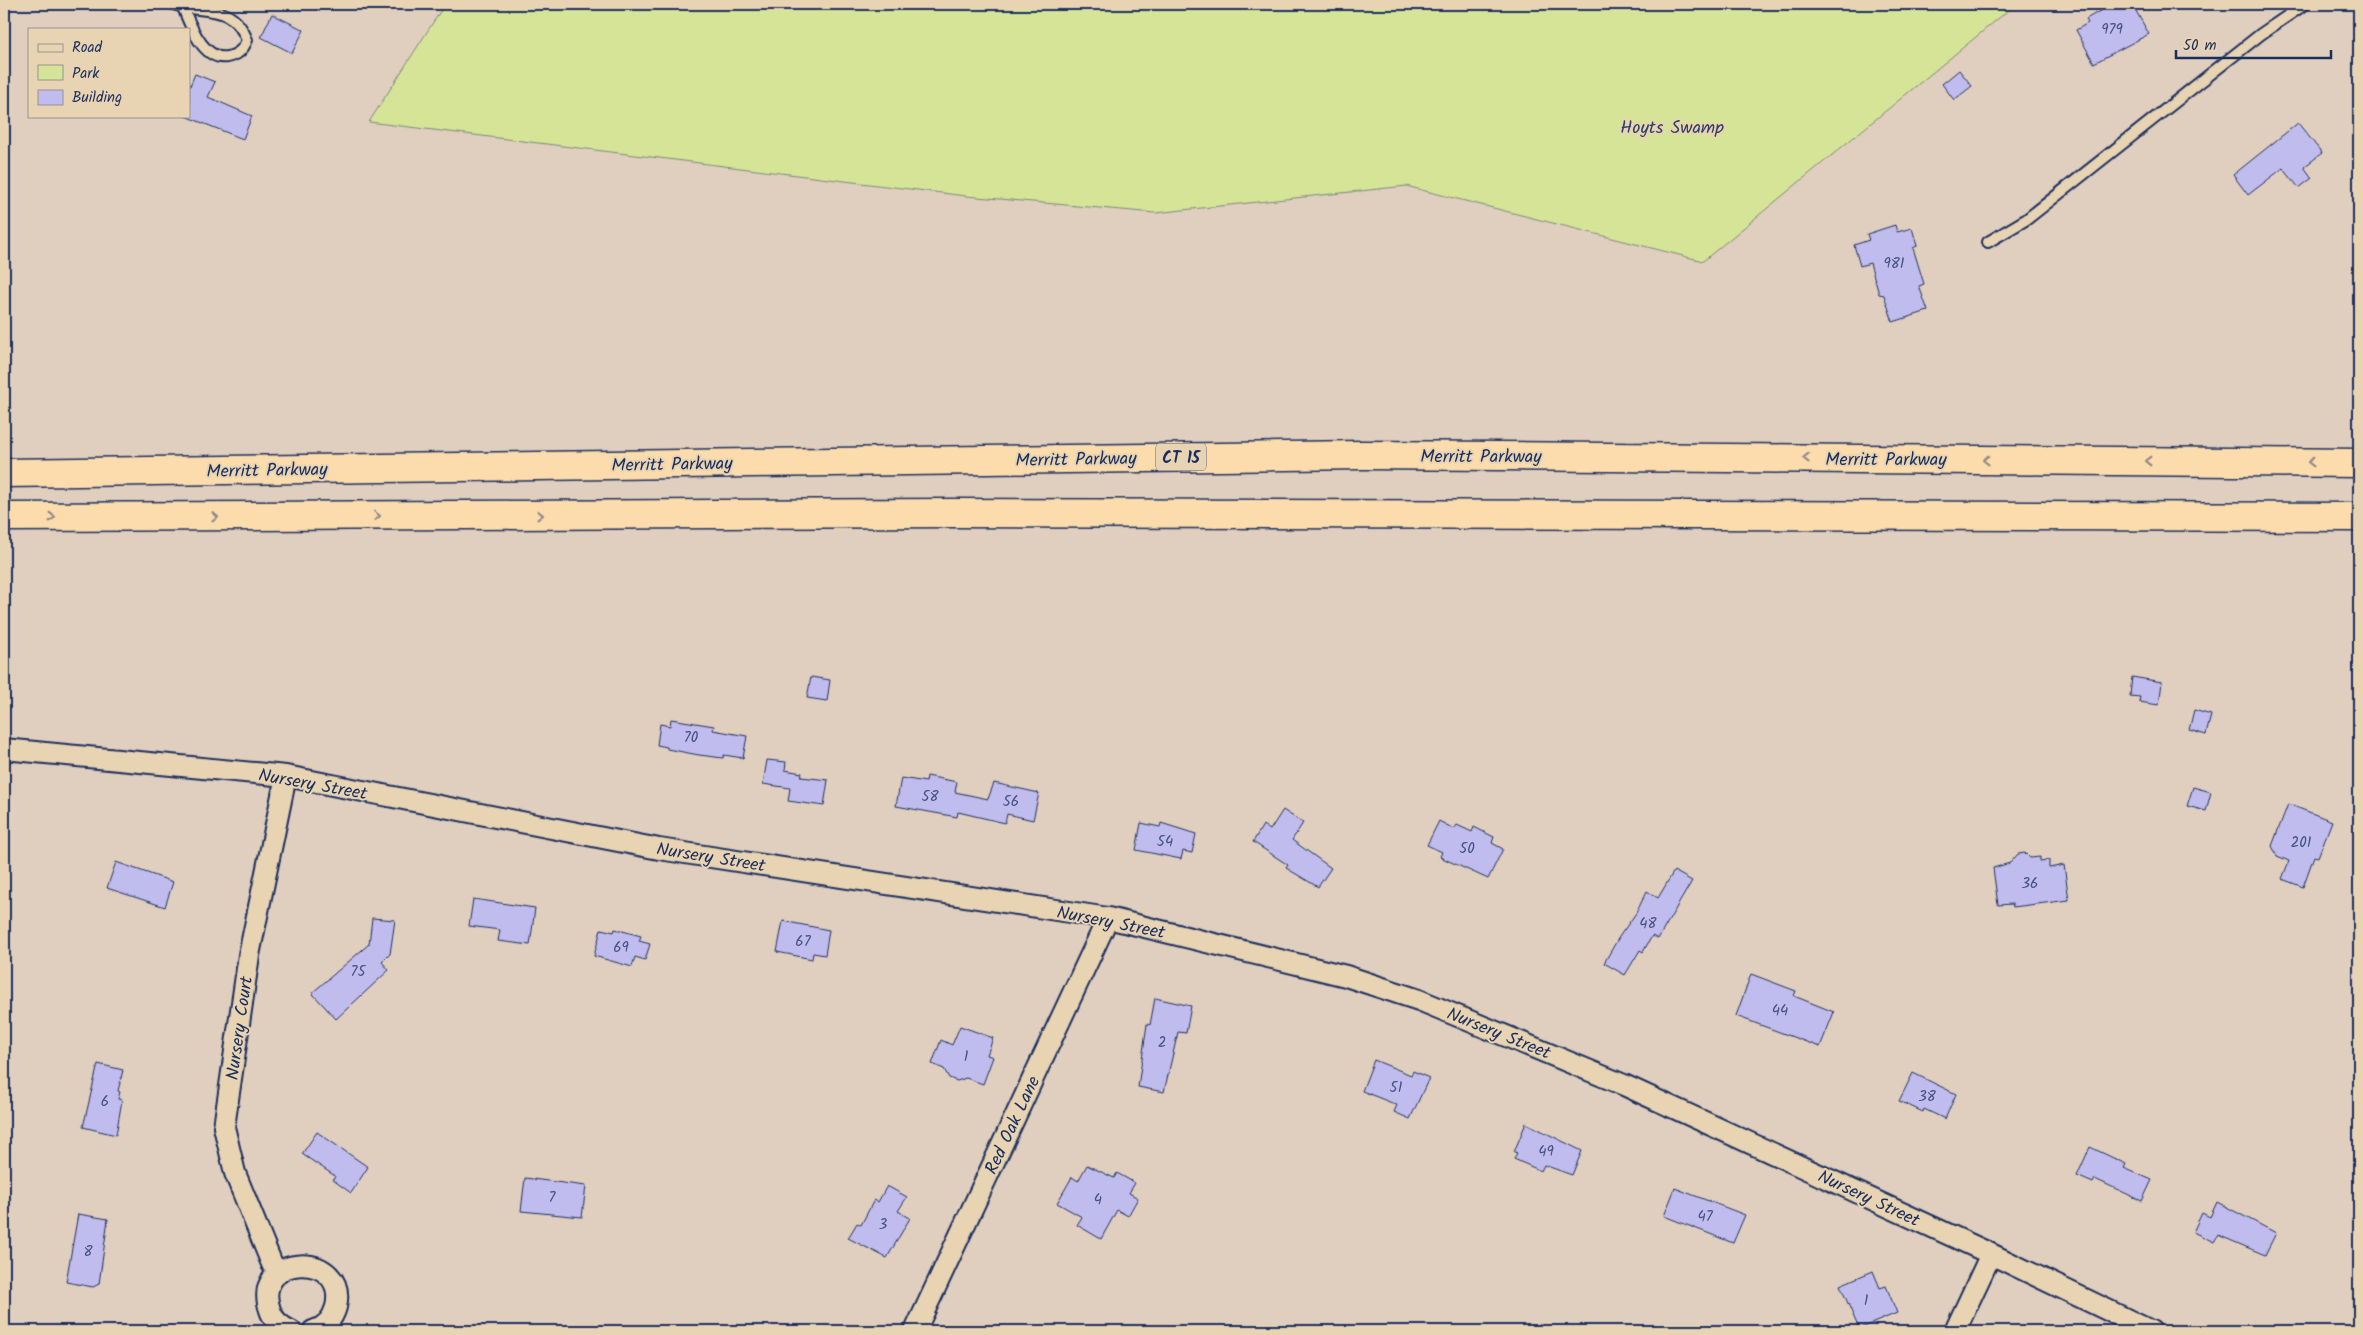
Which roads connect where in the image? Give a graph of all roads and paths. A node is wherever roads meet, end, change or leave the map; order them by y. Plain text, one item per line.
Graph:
1 (2305, 4) edge
2 (178, 6) edge
3 (1988, 242) dead end
4 (2359, 463) edge
5 (4, 473) edge
6 (4, 517) edge
7 (2359, 518) edge
8 (4, 749) edge
9 (286, 776) junction
10 (1108, 918) junction
11 (1991, 1254) junction
12 (280, 1272) junction
13 (291, 1331) edge
14 (313, 1331) edge
15 (915, 1331) edge
16 (1955, 1331) edge
17 (2151, 1331) edge

1 - 3 lane
2 - 2 lane
4 -> 5 highway, Merritt Parkway / CT 15
6 -> 7 highway
8 - 9 street, Nursery Street
9 - 10 street, Nursery Street
9 - 12 street, Nursery Court
10 - 11 street, Nursery Street
10 - 15 street, Red Oak Lane
11 - 16 street
11 - 17 street, Nursery Street
12 - 13 street
12 - 14 street

